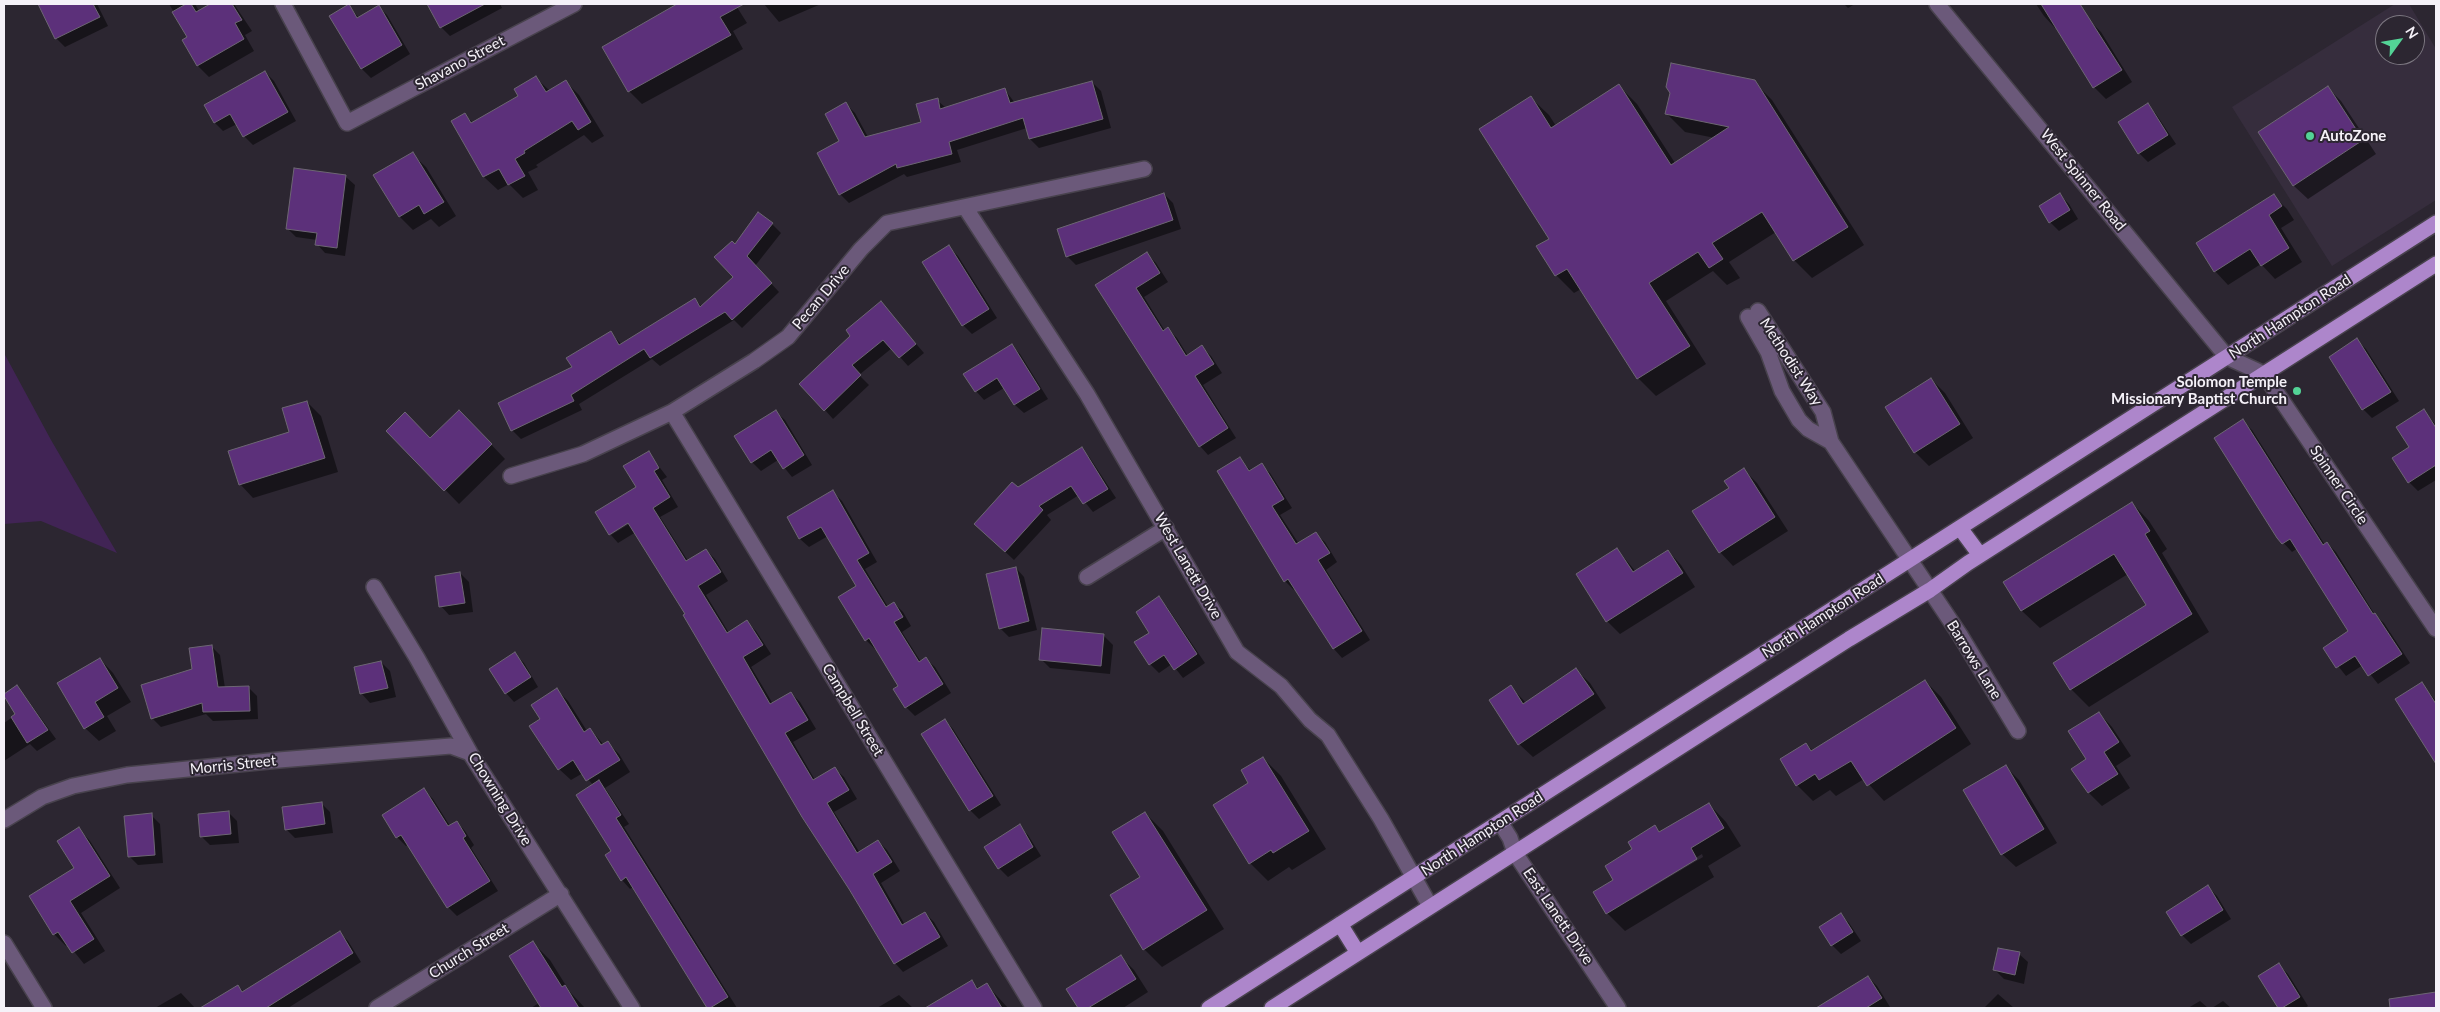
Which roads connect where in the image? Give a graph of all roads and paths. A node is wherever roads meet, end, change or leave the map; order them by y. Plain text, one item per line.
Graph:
1 (283, 4) edge
2 (574, 4) edge
3 (1938, 4) edge
4 (1144, 169) dead end
5 (965, 207) junction
6 (2436, 223) edge
7 (2436, 264) edge
8 (2227, 357) junction
9 (2264, 374) junction
10 (672, 412) junction
11 (1831, 442) junction
12 (511, 476) dead end
13 (1166, 528) junction
14 (1960, 528) junction
15 (1980, 555) junction
16 (1911, 559) junction
17 (1087, 577) dead end
18 (374, 586) dead end
19 (1930, 590) junction
20 (2436, 629) edge
21 (2018, 731) dead end
22 (470, 753) junction
23 (4, 820) edge
24 (1500, 822) junction
25 (1515, 853) junction
26 (1415, 877) junction
27 (561, 894) junction
28 (1430, 906) junction
29 (1340, 924) junction
30 (4, 943) edge
31 (1358, 953) junction
32 (44, 1008) edge
33 (377, 1008) edge
34 (632, 1008) edge
35 (1034, 1008) edge
36 (1209, 1008) edge
37 (1272, 1008) edge
38 (1618, 1008) edge

1 - 2 street, Shavano Street
3 - 8 street, West Spinner Road
4 - 5 street, Pecan Drive
5 - 10 street, Pecan Drive
5 - 13 street, West Lanett Drive
6 - 8 main road, North Hampton Road
7 - 9 main road
8 - 9 street
8 - 14 main road, North Hampton Road
9 - 15 main road
9 - 20 street, Spinner Circle
10 - 12 street, Pecan Drive
10 - 35 street, Campbell Street
11 - 11 street, Methodist Way
11 - 16 street, Methodist Way
13 - 17 street
13 - 26 street, West Lanett Drive
14 - 15 main road
14 - 16 main road, North Hampton Road
15 - 19 main road
16 - 19 street, Barrows Lane
16 - 24 main road, North Hampton Road
18 - 22 street, Chowning Drive
19 - 21 street, Barrows Lane
19 - 25 main road
22 - 23 street, Morris Street
22 - 27 street, Chowning Drive
24 - 25 street, East Lanett Drive
24 - 26 main road, North Hampton Road
25 - 28 main road
25 - 38 street, East Lanett Drive
26 - 28 street, West Lanett Drive
26 - 29 main road, North Hampton Road
27 - 33 street, Church Street
27 - 34 street, Chowning Drive
28 - 31 main road
29 - 31 main road
29 - 36 main road, North Hampton Road
30 - 32 street
31 - 37 main road

